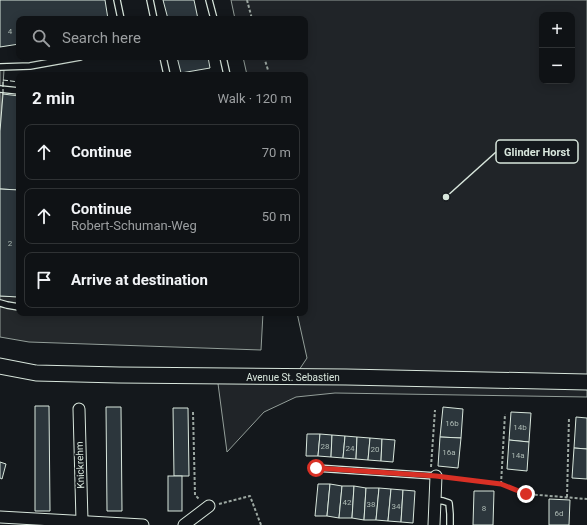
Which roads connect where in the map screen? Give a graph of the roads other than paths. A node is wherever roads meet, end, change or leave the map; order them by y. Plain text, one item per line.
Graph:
1 (117, 0) edge
2 (150, 0) edge
3 (209, 0) edge
4 (120, 16) edge
5 (153, 16) edge
6 (213, 16) edge
7 (63, 60) edge
8 (164, 60) edge
9 (224, 60) edge
10 (0, 67) edge
11 (166, 72) edge
12 (226, 72) edge
13 (0, 89) edge
14 (16, 91) edge
15 (0, 303) edge
16 (16, 307) edge
17 (0, 366) edge
18 (587, 382) edge
19 (79, 409) dead end
20 (316, 468) dead end
21 (433, 476) joint
22 (435, 500) junction
23 (209, 506) road end
24 (0, 517) edge
25 (82, 521) junction
26 (143, 525) edge
27 (184, 525) edge
28 (434, 525) edge
29 (450, 525) edge

1 - 4 lane
2 - 5 lane
3 - 6 lane
7 - 10 lane
8 - 11 lane
9 - 12 lane
13 - 14 lane
15 - 16 lane
17 - 18 main road, Avenue St. Sebastien
19 - 25 street, Knickrehm
20 - 21 lane
21 - 22 street
22 - 28 street
22 - 29 lane
23 - 27 street
24 - 25 street
25 - 26 street

